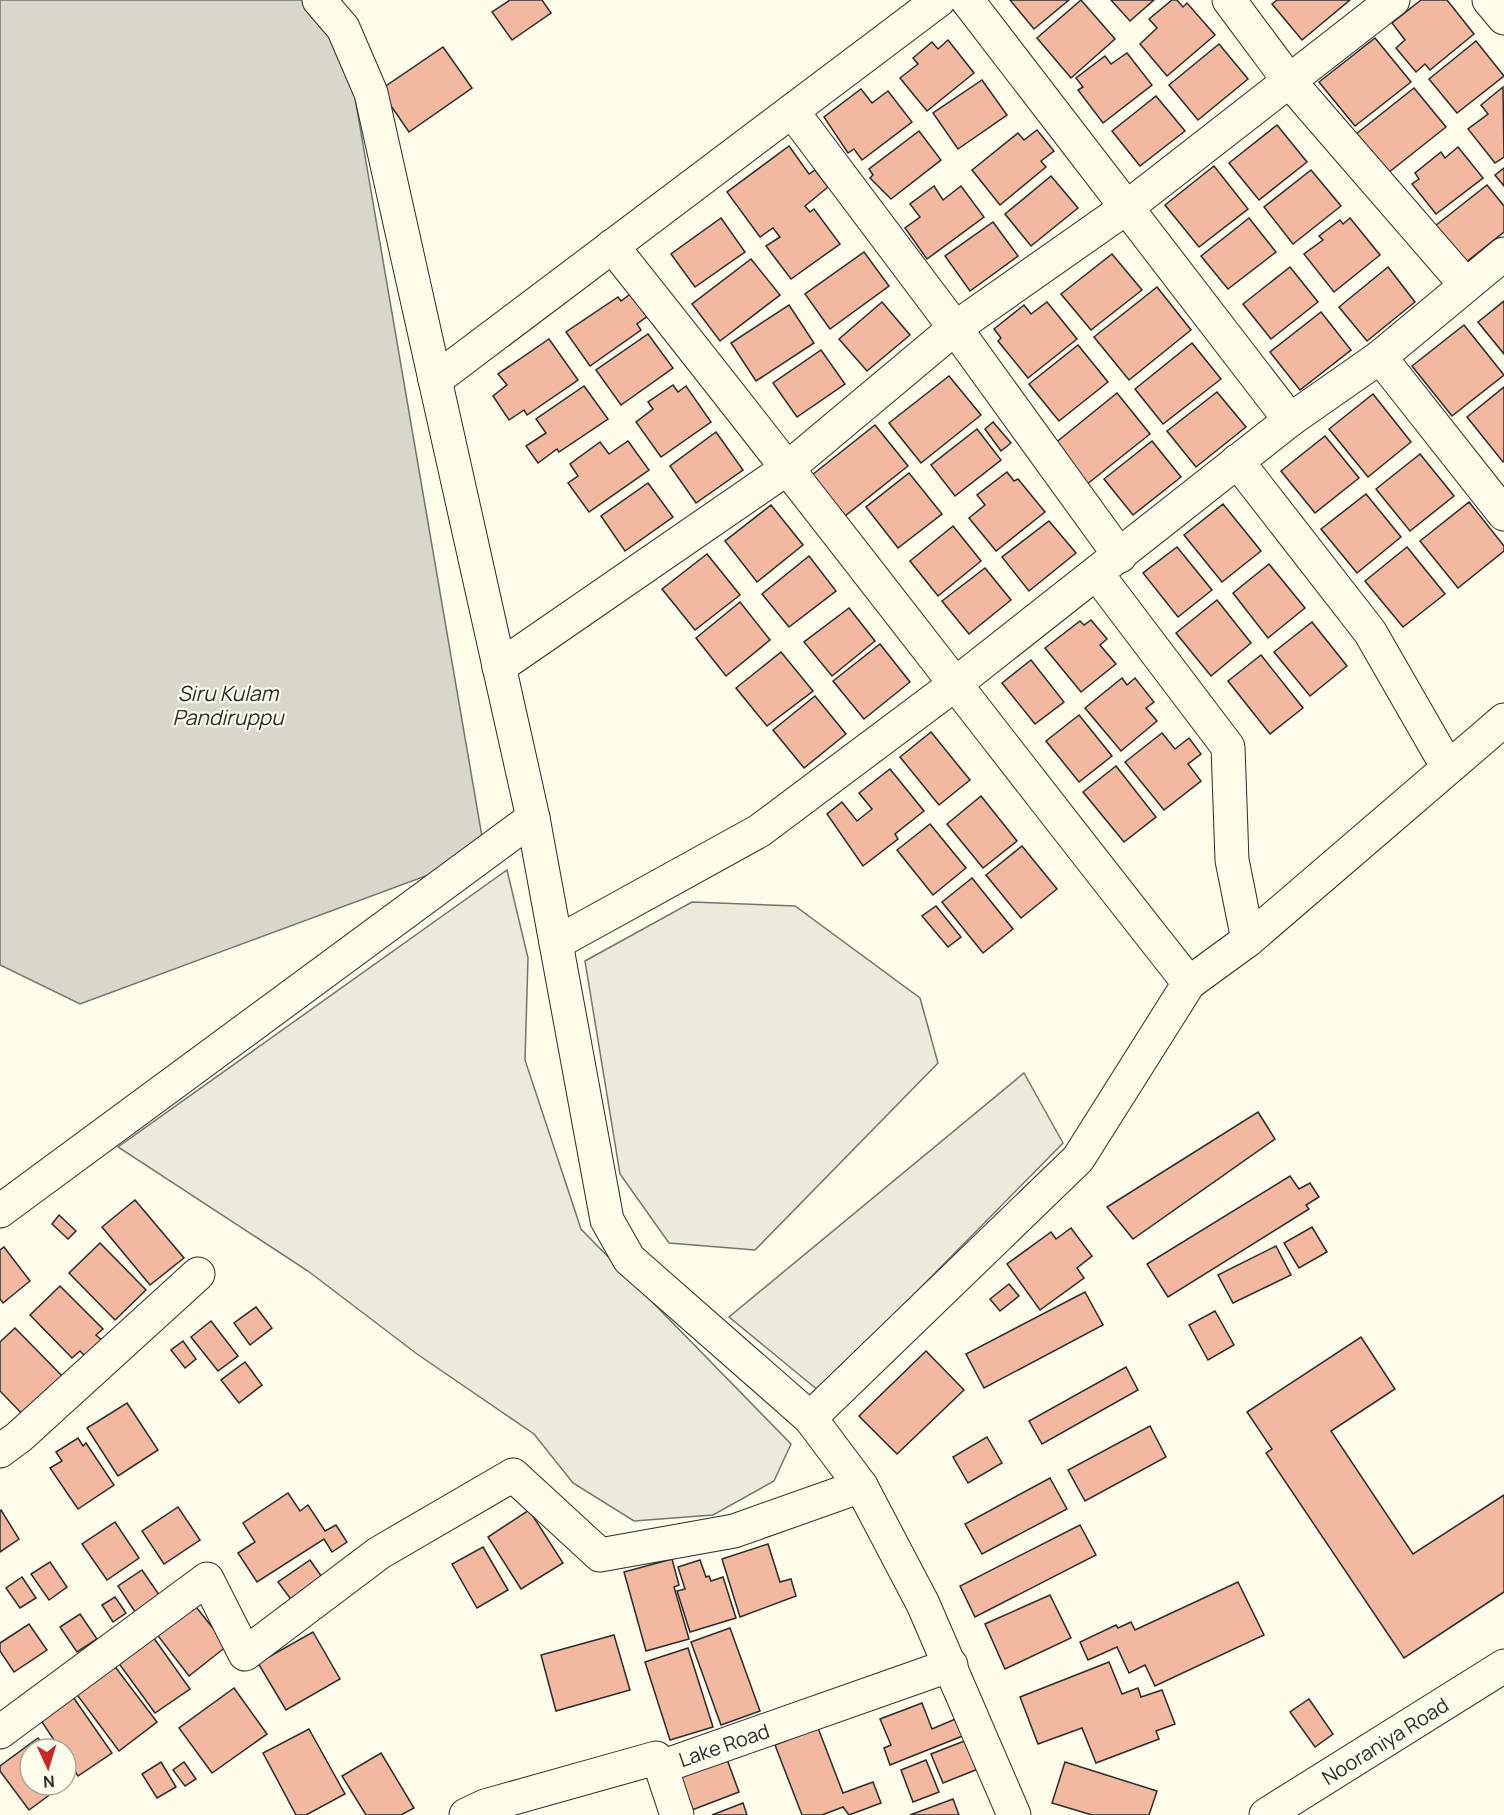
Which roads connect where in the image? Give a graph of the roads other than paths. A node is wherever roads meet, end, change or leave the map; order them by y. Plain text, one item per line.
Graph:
1 (319, 0) edge
2 (939, 0) edge
3 (967, 0) edge
4 (1229, 0) edge
5 (1393, 0) edge
6 (1489, 0) edge
7 (1504, 18) edge
8 (1290, 82) junction
9 (792, 111) junction
10 (1126, 208) junction
11 (612, 246) junction
12 (1504, 254) edge
13 (1465, 284) junction
14 (955, 328) junction
15 (1380, 357) junction
16 (435, 380) junction
17 (1290, 420) junction
18 (1237, 461) junction
19 (789, 467) junction
20 (1504, 514) edge
21 (1109, 565) junction
22 (499, 667) junction
23 (954, 685) junction
24 (1504, 720) edge
25 (1447, 766) junction
26 (533, 819) junction
27 (1248, 940) junction
28 (556, 943) junction
29 (1189, 983) junction
30 (0, 1211) edge
31 (198, 1274) dead end
32 (810, 1418) junction
33 (0, 1451) edge
34 (861, 1486) junction
35 (951, 1665) junction
36 (1504, 1666) edge
37 (0, 1732) edge
38 (661, 1767) junction
39 (466, 1815) edge
40 (677, 1815) edge
41 (1014, 1815) edge
42 (1266, 1815) edge

1 - 16 street
2 - 9 street
3 - 10 street
4 - 8 street
5 - 8 street
6 - 7 street
8 - 10 street
8 - 13 street
9 - 11 street
9 - 14 street
10 - 14 street
10 - 17 street
11 - 16 street
11 - 19 street
12 - 13 street
13 - 15 street
14 - 19 street
14 - 21 street
15 - 17 street
15 - 20 street
16 - 22 street
17 - 18 street
18 - 21 street
18 - 25 street
19 - 22 street
19 - 23 street
21 - 23 street
21 - 27 street
22 - 26 street
23 - 28 street
23 - 29 street
24 - 25 street
25 - 27 street
26 - 28 street
26 - 30 street
27 - 29 street
28 - 32 street
29 - 32 street
31 - 33 street
32 - 34 street
34 - 35 street
34 - 37 street
35 - 38 street, Lake Road
35 - 41 street
36 - 42 street, Nooraniya Road
38 - 39 street, Lake Road
38 - 40 street

